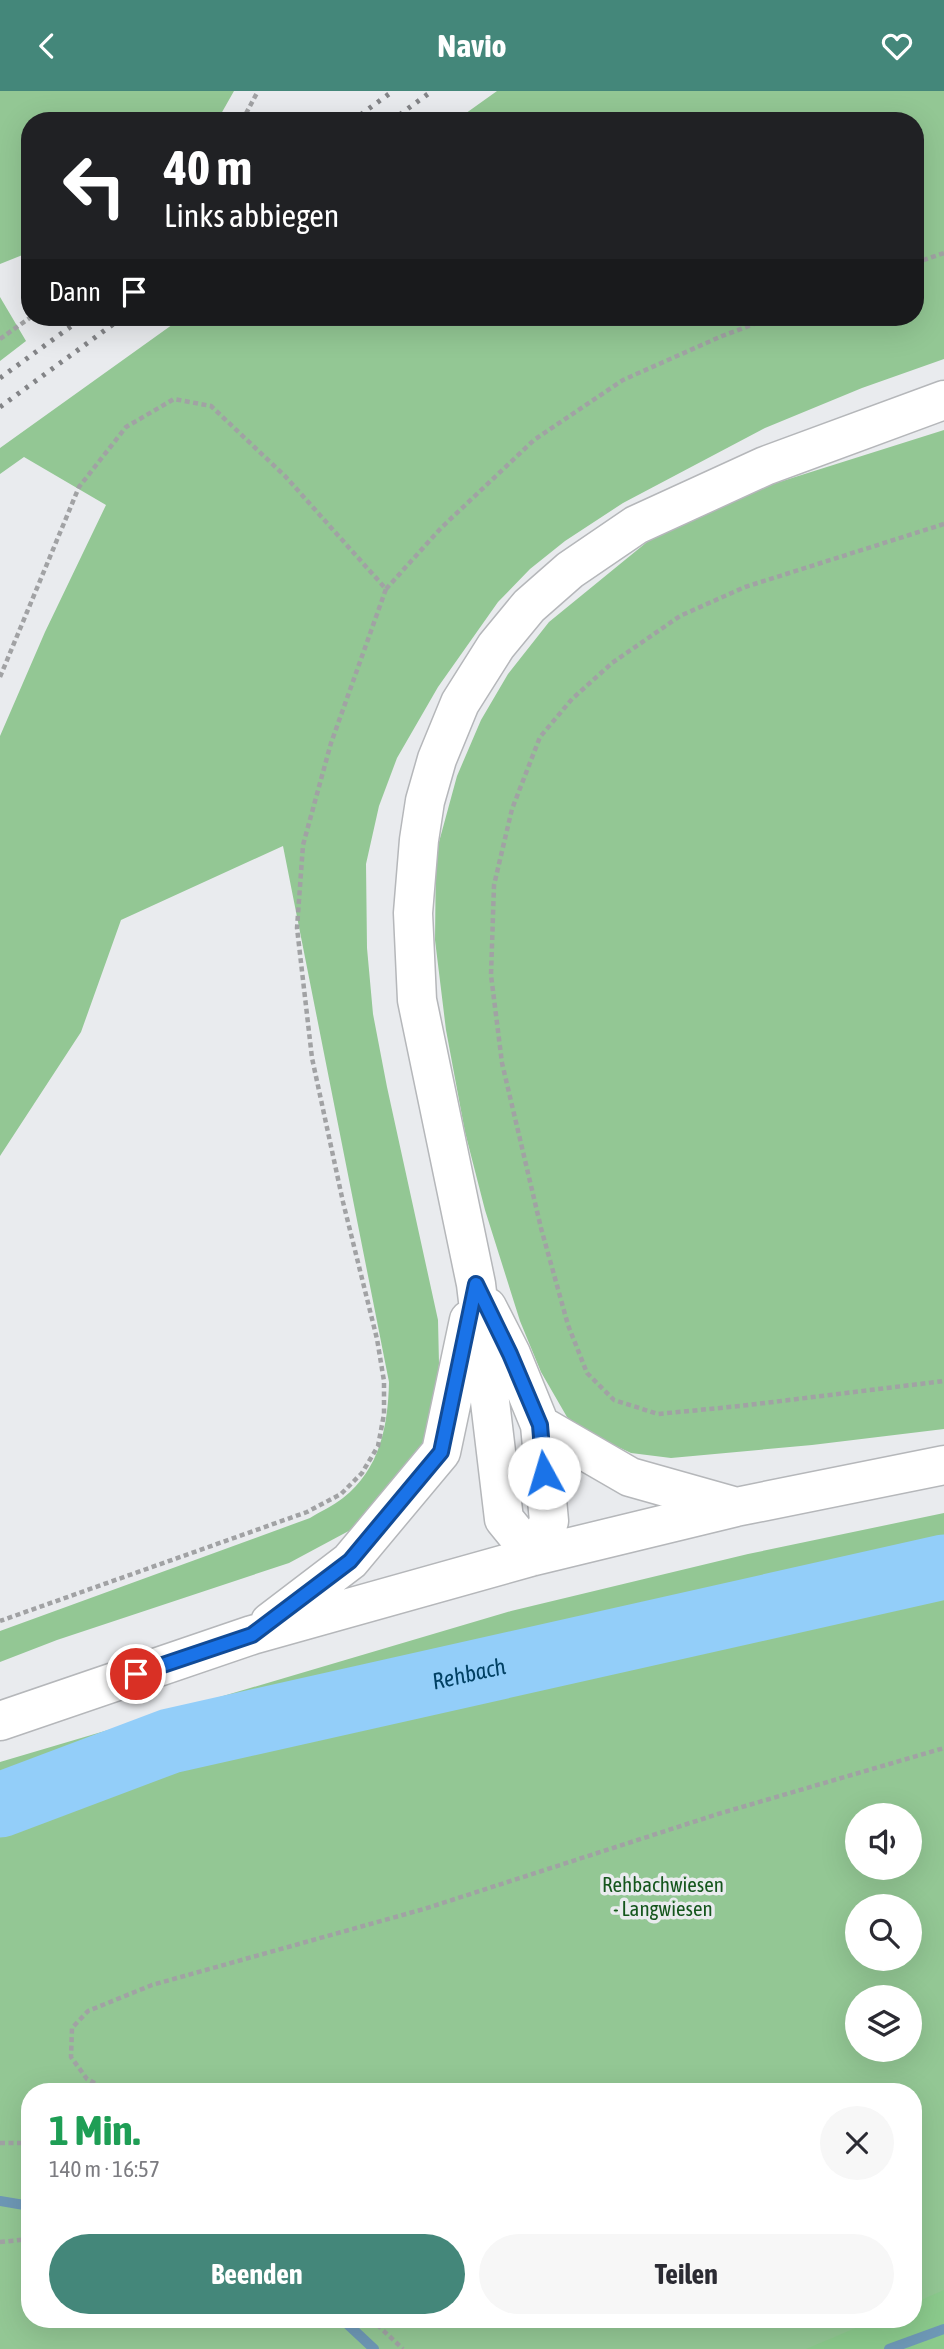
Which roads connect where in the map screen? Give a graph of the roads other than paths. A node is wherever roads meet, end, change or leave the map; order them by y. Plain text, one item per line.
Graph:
1 (944, 400) edge
2 (476, 1284) junction
3 (540, 1425) junction
4 (944, 1465) edge
5 (736, 1507) junction
6 (534, 1556) junction
7 (252, 1635) junction
8 (0, 1721) edge

1 - 2 main road
2 - 3 main road
2 - 6 main road
2 - 7 main road
3 - 5 main road
3 - 6 main road
4 - 5 main road
5 - 6 main road
6 - 7 main road
7 - 8 main road

